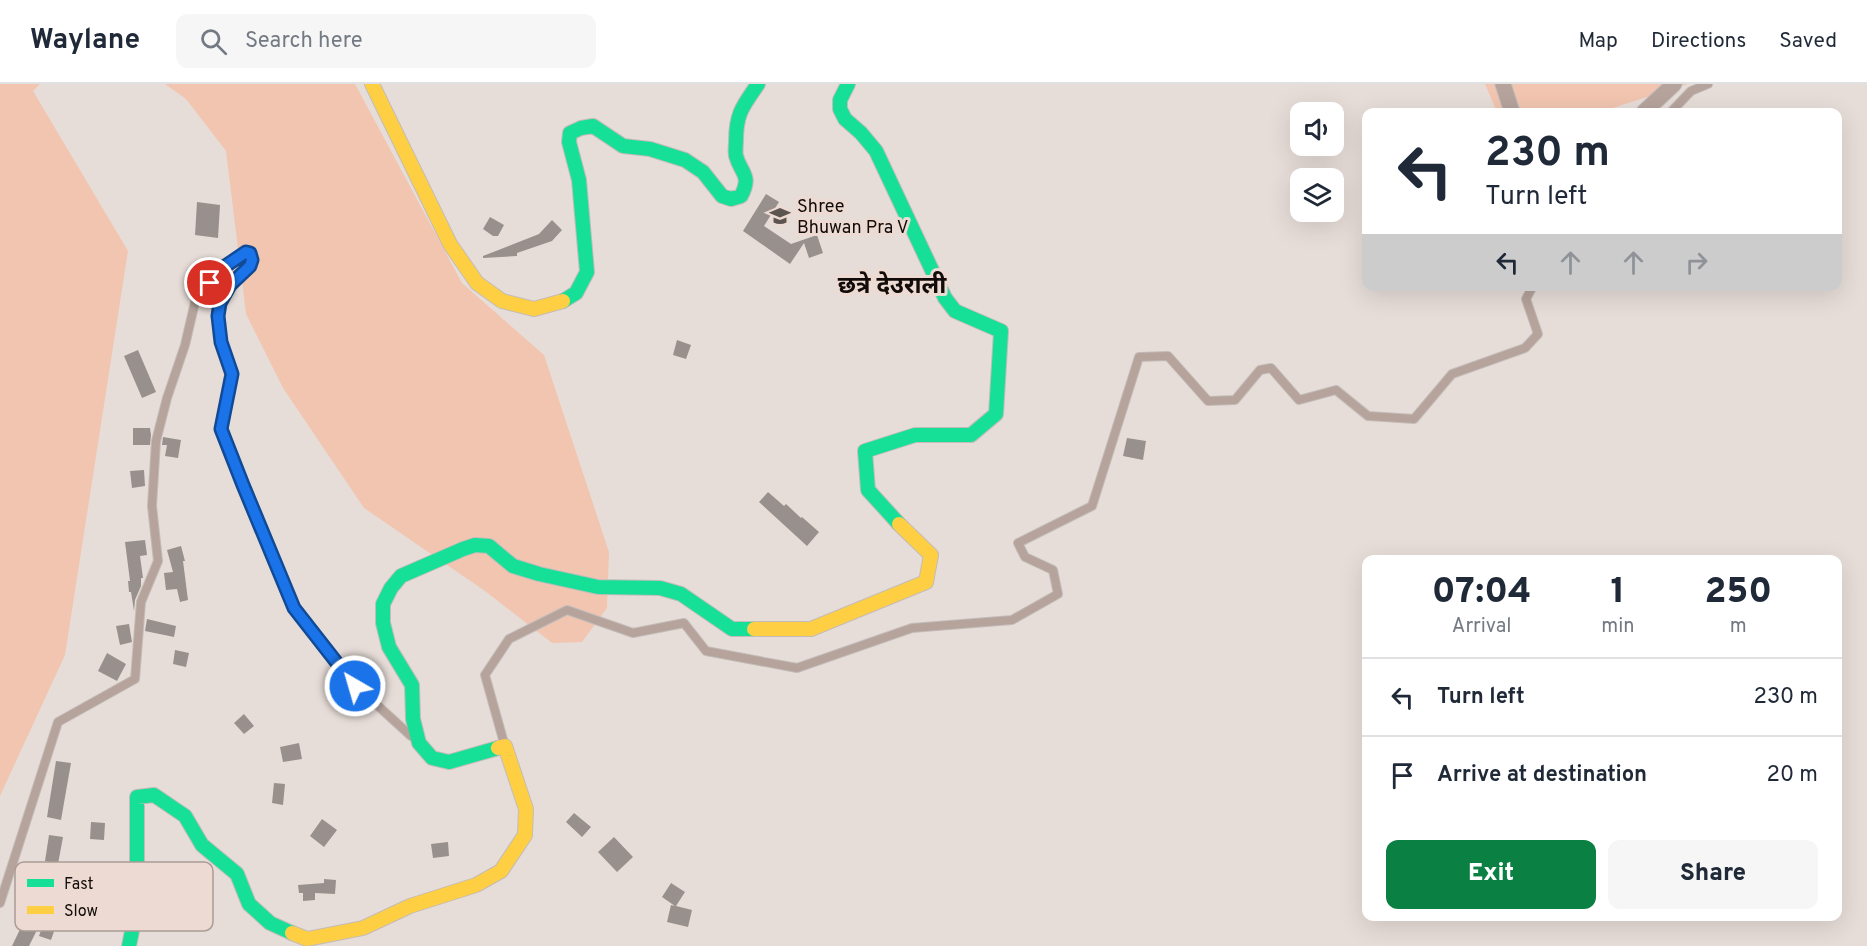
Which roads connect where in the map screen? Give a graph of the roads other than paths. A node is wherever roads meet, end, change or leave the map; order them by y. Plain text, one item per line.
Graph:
1 (372, 84) edge
2 (758, 84) edge
3 (848, 84) edge
4 (1503, 84) edge
5 (1674, 84) edge
6 (1708, 84) edge
7 (1511, 108) edge
8 (1648, 108) edge
9 (1675, 108) edge
10 (1530, 291) edge
11 (419, 743) junction
12 (505, 746) junction
13 (137, 862) edge
14 (0, 903) edge
15 (132, 931) edge
16 (129, 946) edge

1 - 2 street
3 - 11 street
4 - 7 street
5 - 8 street
6 - 9 lane
10 - 12 lane
11 - 12 street
11 - 14 lane
12 - 13 street
15 - 16 street

